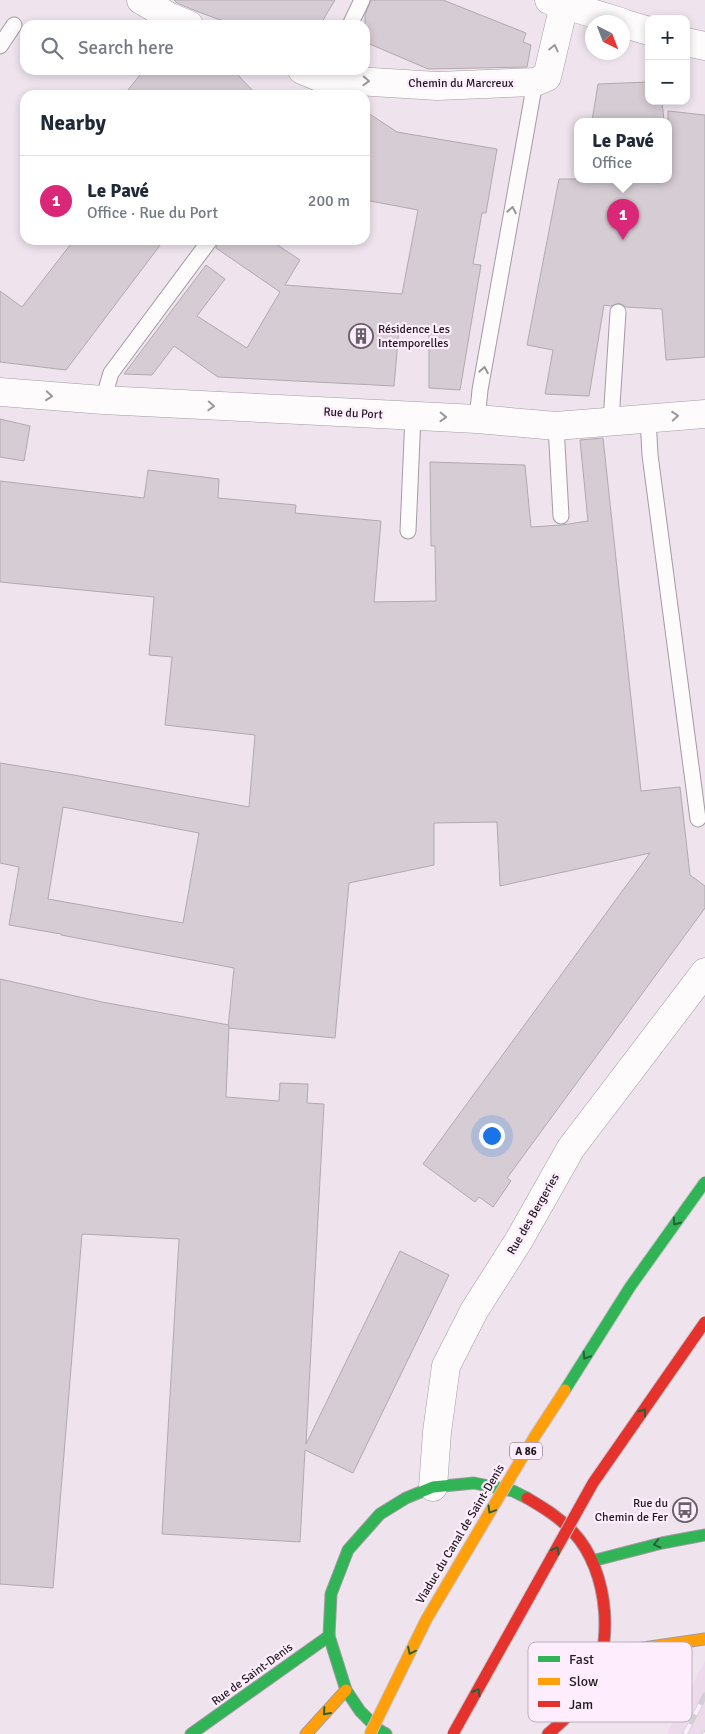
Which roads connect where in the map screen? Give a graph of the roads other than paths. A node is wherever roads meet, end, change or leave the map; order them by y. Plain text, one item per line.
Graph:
1 (141, 0) edge
2 (362, 0) edge
3 (557, 3) edge
4 (596, 15) edge
5 (177, 20) edge
6 (352, 20) edge
7 (14, 25) dead end
8 (630, 25) edge
9 (645, 30) edge
10 (690, 43) edge
11 (0, 46) edge
12 (705, 46) edge
13 (318, 78) edge
14 (535, 82) junction
15 (206, 245) edge
16 (618, 312) dead end
17 (0, 392) edge
18 (103, 400) junction
19 (705, 414) edge
20 (413, 416) junction
21 (648, 418) junction
22 (477, 419) junction
23 (611, 421) junction
24 (556, 426) junction
25 (561, 516) dead end
26 (408, 531) dead end
27 (698, 819) dead end
28 (705, 972) edge
29 (705, 1182) edge
30 (705, 1322) edge
31 (433, 1487) junction
32 (705, 1535) edge
33 (592, 1561) junction
34 (328, 1636) junction
35 (705, 1639) edge
36 (604, 1642) edge
37 (684, 1642) edge
38 (346, 1690) junction
39 (562, 1722) edge
40 (191, 1734) edge
41 (306, 1734) edge
42 (370, 1734) edge
43 (386, 1734) edge
44 (453, 1734) edge
45 (548, 1734) edge

1 - 5 street
2 - 6 lane
3 - 4 street
14 -> 3 street
7 - 11 lane
8 - 9 street
10 - 12 street
13 -> 14 street, Chemin du Marcreux
22 -> 14 lane
15 - 18 lane
16 - 23 lane
17 -> 18 street, Rue du Port
18 -> 20 street, Rue du Port
21 -> 19 street, Rue du Port
20 -> 22 street, Rue du Port
20 - 26 lane
21 - 23 street, Rue du Port
21 - 27 lane
22 - 24 street, Rue du Port
23 - 24 street, Rue du Port
24 - 25 lane
28 - 31 street, Rue des Bergeries
29 -> 42 main road, Viaduc du Canal de Saint-Denis / A 86, bridge
44 -> 30 main road, bridge
31 - 33 main road
31 - 34 main road
32 -> 33 main road
33 - 36 main road
34 - 38 main road
34 - 40 main road, Rue de Saint-Denis
35 - 37 main road
38 -> 41 main road
38 - 43 main road
39 - 45 main road

